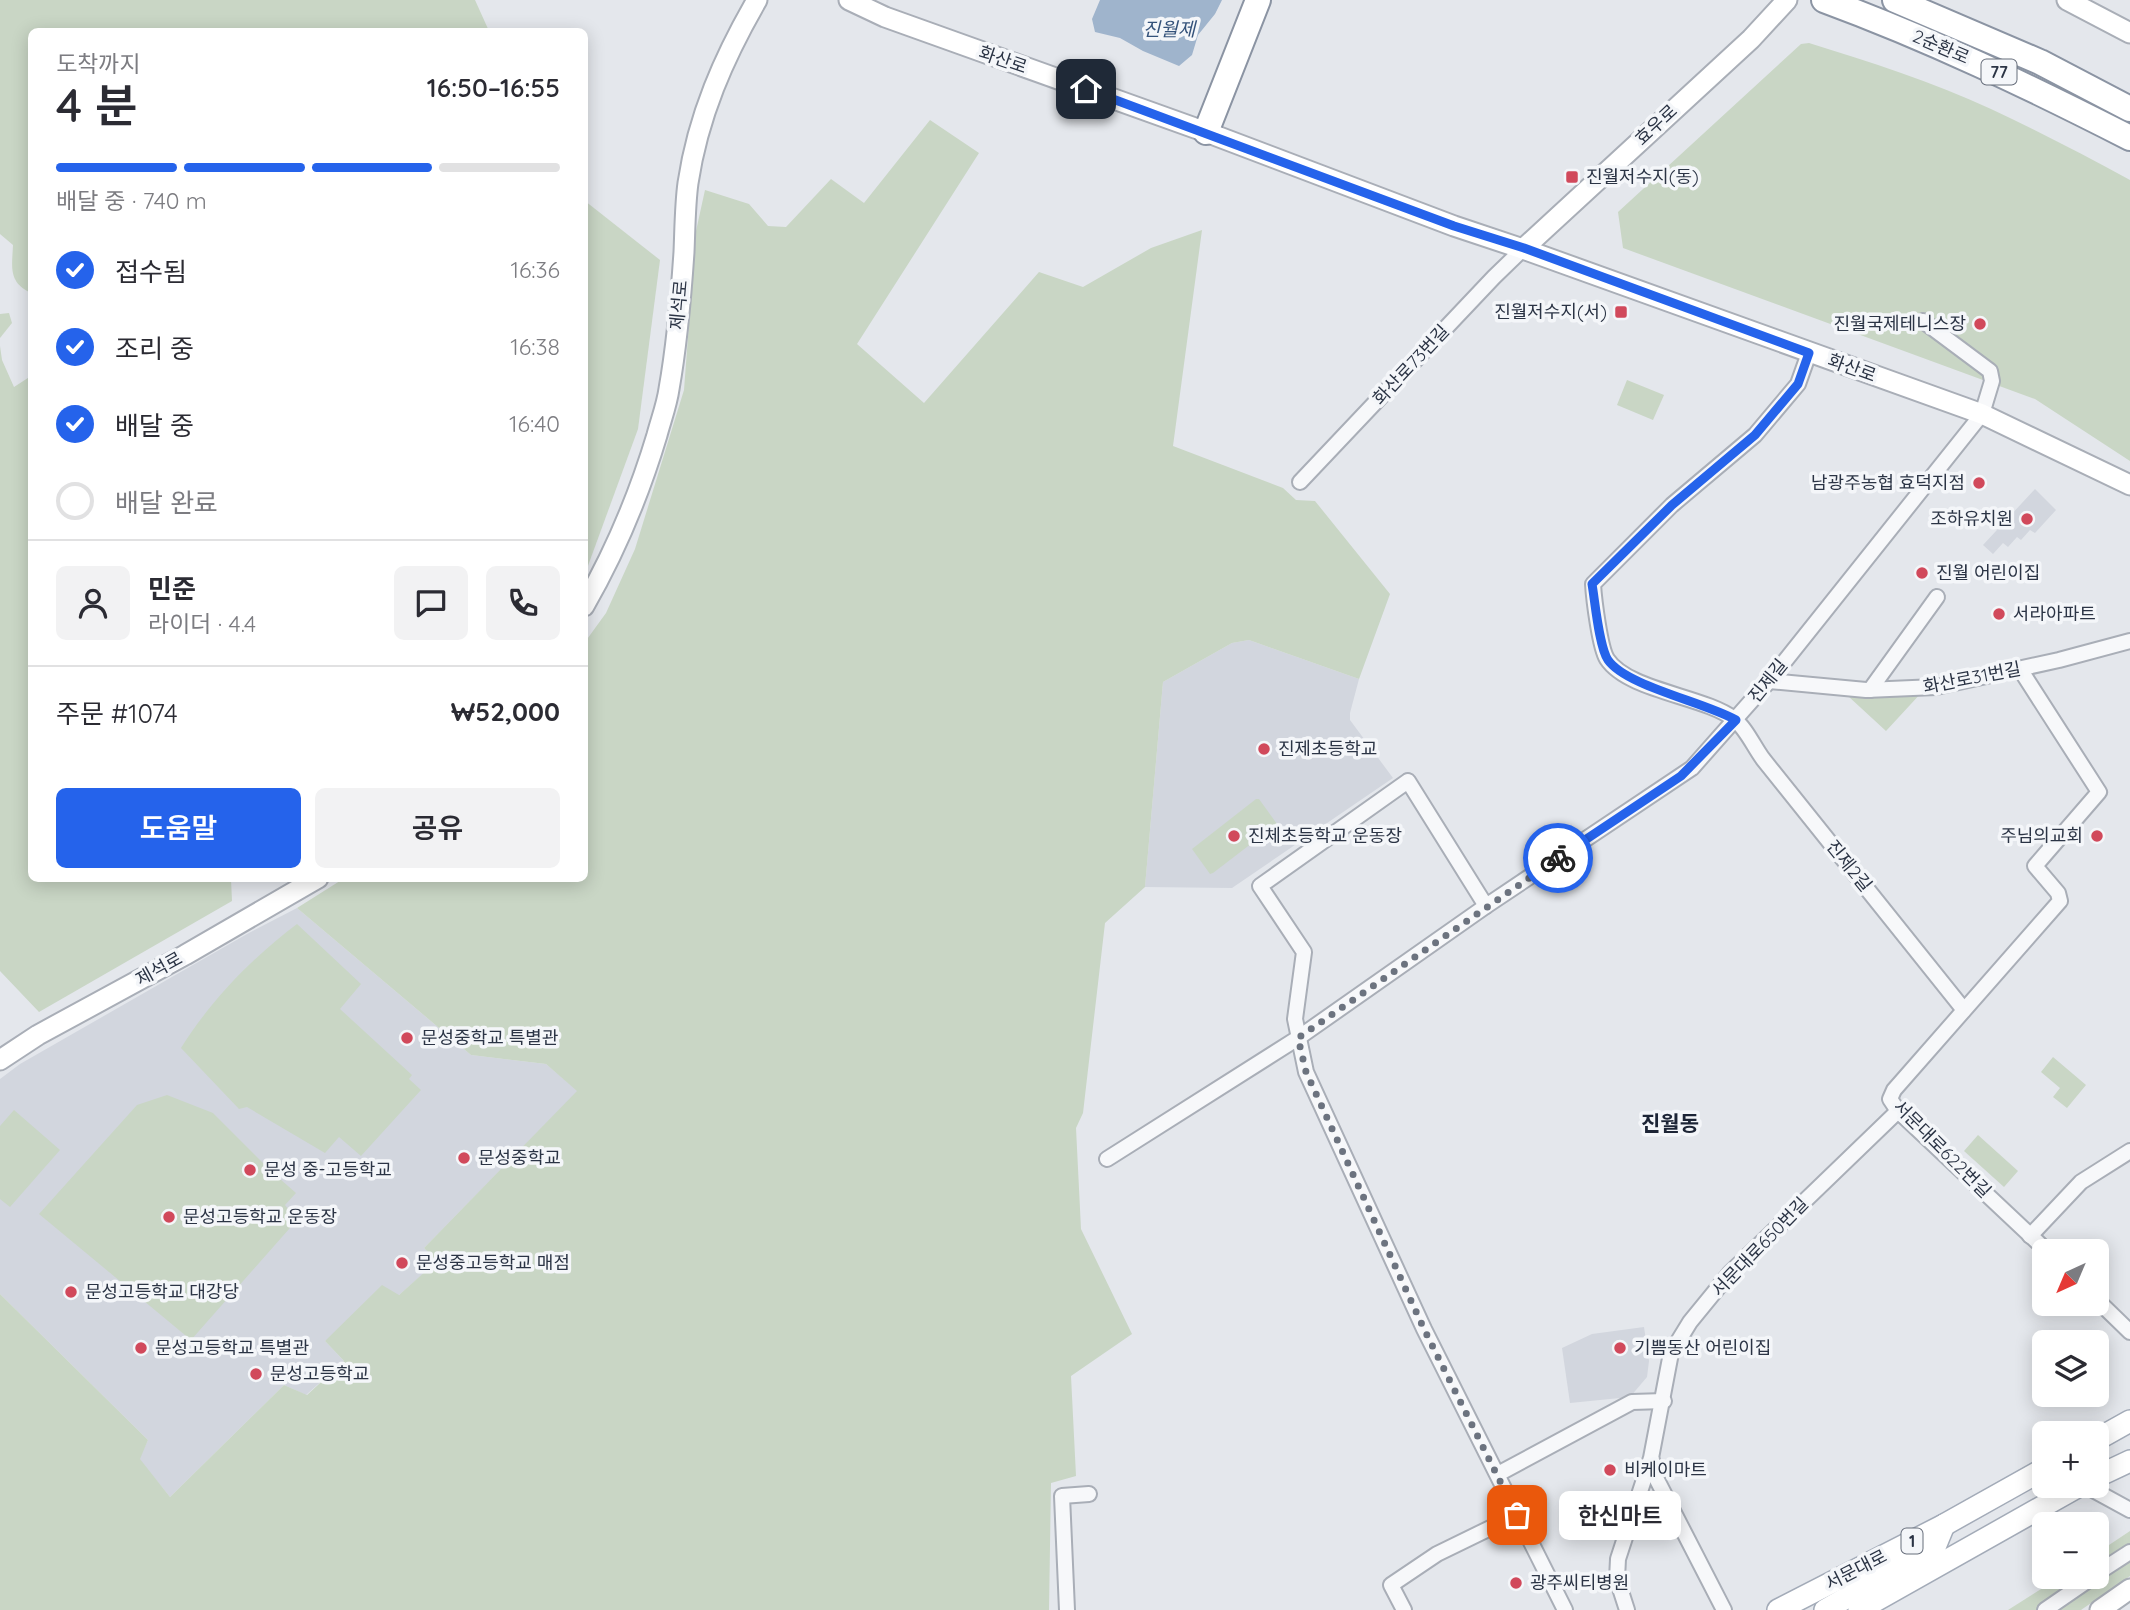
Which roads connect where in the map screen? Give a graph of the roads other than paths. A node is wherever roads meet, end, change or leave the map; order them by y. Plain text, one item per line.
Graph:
1 (757, 0) edge
2 (1258, 0) edge
3 (1787, 0) edge
4 (1824, 0) edge
5 (1895, 0) edge
6 (2067, 0) edge
7 (854, 1) edge
8 (2130, 33) edge
9 (2130, 109) edge
10 (1206, 132) junction
11 (2130, 138) edge
12 (1524, 248) junction
13 (1923, 321) dead end
14 (1809, 353) junction
15 (1982, 414) junction
16 (1300, 482) dead end
17 (2130, 485) edge
18 (1937, 597) dead end
19 (588, 598) edge
20 (2130, 641) edge
21 (2020, 669) junction
22 (1769, 681) junction
23 (1870, 690) junction
24 (1736, 720) junction
25 (311, 882) edge
26 (1486, 906) junction
27 (1964, 1010) junction
28 (1298, 1038) junction
29 (0, 1060) edge
30 (1898, 1111) junction
31 (2130, 1152) edge
32 (1107, 1159) dead end
33 (2030, 1236) junction
34 (2033, 1239) edge
35 (2109, 1312) edge
36 (2130, 1332) edge
37 (1664, 1401) junction
38 (2130, 1421) edge
39 (2109, 1433) edge
40 (1651, 1458) junction
41 (2130, 1461) edge
42 (2109, 1471) edge
43 (1497, 1474) junction
44 (2032, 1476) edge
45 (1089, 1494) dead end
46 (2058, 1498) edge
47 (2108, 1498) edge
48 (2130, 1510) edge
49 (1517, 1515) junction
50 (1944, 1525) junction
51 (2130, 1552) edge
52 (2109, 1566) edge
53 (2076, 1589) edge
54 (2130, 1589) edge
55 (1067, 1610) edge
56 (1404, 1610) edge
57 (1565, 1610) edge
58 (1627, 1610) edge
59 (1724, 1610) edge
60 (1778, 1610) edge
61 (1825, 1610) edge
62 (1859, 1610) edge
63 (2045, 1610) edge
64 (2101, 1610) edge

1 - 19 main road, 제석로
2 - 10 highway
3 - 12 main road, 효우로
4 - 11 highway, 2순환로 / 77
5 - 9 highway, 2순환로 / 77
6 - 8 main road
7 - 10 main road, 화산로
10 - 12 main road, 화산로
12 - 14 main road, 화산로
12 - 16 street, 화산로73번길
13 - 15 street
14 - 15 main road, 화산로
14 - 24 street
15 - 17 main road, 화산로
15 - 22 street, 진제길
18 - 23 street
20 - 21 street, 화산로31번길
21 - 23 street, 화산로31번길
21 - 27 street
22 - 23 street, 화산로31번길
22 - 24 street, 진제길
24 - 26 street, 진제길
24 - 27 street, 진제2길
25 - 29 main road, 제석로
26 - 28 street, 진제길
26 - 28 street
27 - 30 street, 서문대로622번길
28 - 32 street, 진제길
28 - 43 street
30 - 33 street, 서문대로622번길
30 - 37 street, 서문대로650번길
31 - 33 street
33 - 34 street, 서문대로622번길
35 - 36 street
37 - 40 street, 서문대로650번길
37 - 43 street
38 - 39 main road
40 - 58 street, 서문대로650번길
40 - 59 street
41 - 42 main road
43 - 49 street
44 - 50 main road, 서문대로 / 1
45 - 55 street
46 - 62 main road, 서문대로 / 1
47 - 48 street
49 - 56 street
49 - 57 street
50 - 60 main road, 서문대로 / 1
50 - 61 main road
51 - 52 street
53 - 63 street
54 - 64 main road

